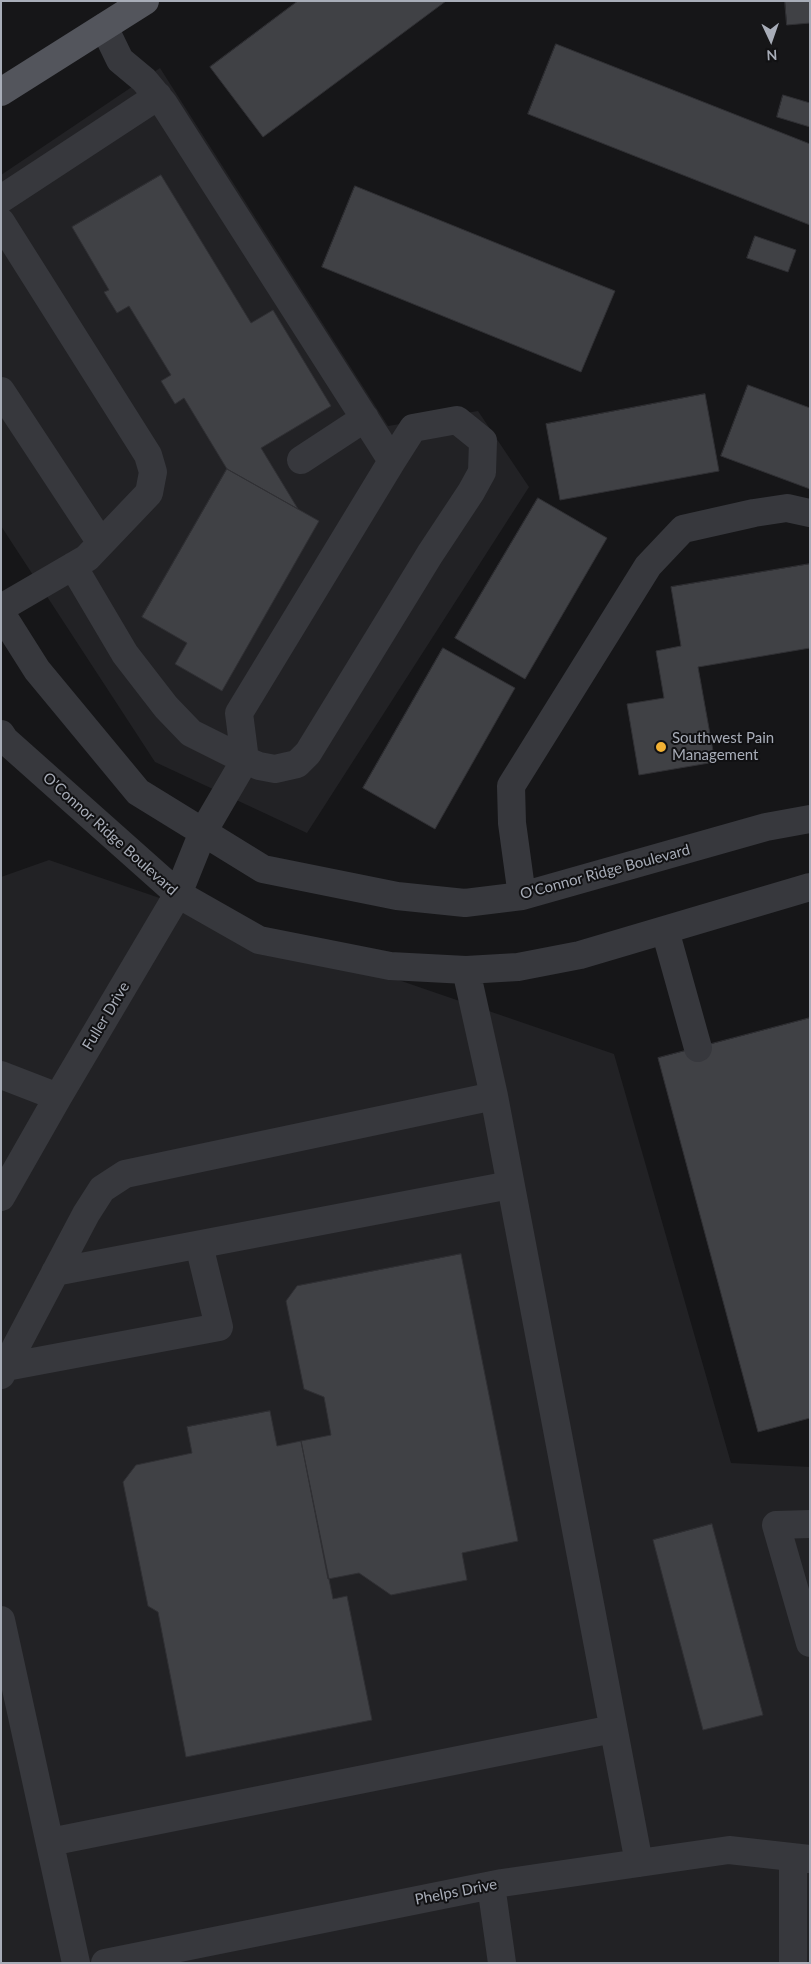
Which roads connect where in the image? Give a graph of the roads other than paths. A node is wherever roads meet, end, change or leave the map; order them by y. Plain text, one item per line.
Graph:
1 (145, 1) edge
2 (104, 27) junction
3 (1, 92) edge
4 (158, 96) junction
5 (1, 199) edge
6 (1, 222) edge
7 (1, 391) edge
8 (365, 418) junction
9 (301, 460) dead end
10 (392, 461) junction
11 (810, 513) edge
12 (101, 543) junction
13 (73, 566) junction
14 (1, 608) edge
15 (1, 613) edge
16 (1, 734) edge
17 (245, 760) junction
18 (810, 819) edge
19 (203, 832) junction
20 (810, 887) edge
21 (178, 894) junction
22 (522, 896) junction
23 (665, 930) junction
24 (466, 970) junction
25 (698, 1048) dead end
26 (1, 1075) edge
27 (494, 1096) junction
28 (58, 1097) junction
29 (510, 1185) junction
30 (1, 1197) edge
31 (199, 1245) junction
32 (55, 1272) junction
33 (3, 1371) edge
34 (810, 1524) edge
35 (1, 1620) edge
36 (810, 1642) edge
37 (613, 1729) junction
38 (50, 1842) junction
39 (802, 1858) edge
40 (639, 1863) junction
41 (491, 1885) junction
42 (76, 1963) edge
43 (106, 1963) edge
44 (502, 1963) edge
45 (793, 1963) edge

1 - 2 main road
2 - 3 main road
2 - 4 street
4 - 5 street
4 - 8 street
6 - 12 street
7 - 12 street
8 - 9 street
8 - 10 street
10 - 17 street
10 - 17 street
11 - 22 street
12 - 13 street
13 - 14 street
13 - 17 street
15 - 19 street, O'Connor Ridge Boulevard
16 - 21 street, O'Connor Ridge Boulevard
17 - 19 street, Fuller Drive
18 - 22 street, O'Connor Ridge Boulevard
19 - 21 street, Fuller Drive
19 - 22 street, O'Connor Ridge Boulevard
20 - 23 street, O'Connor Ridge Boulevard
21 - 24 street, O'Connor Ridge Boulevard
21 - 28 street, Fuller Drive
23 - 24 street, O'Connor Ridge Boulevard
23 - 25 street
24 - 27 street
26 - 28 street
27 - 29 street
27 - 32 street
28 - 30 street, Fuller Drive
29 - 31 street
29 - 37 street
31 - 32 street
31 - 33 street
32 - 33 street
34 - 36 street
35 - 38 street
37 - 38 street
37 - 40 street
38 - 42 street
39 - 40 street, Phelps Drive
39 - 45 street
40 - 41 street, Phelps Drive
41 - 43 street, Phelps Drive
41 - 44 street

